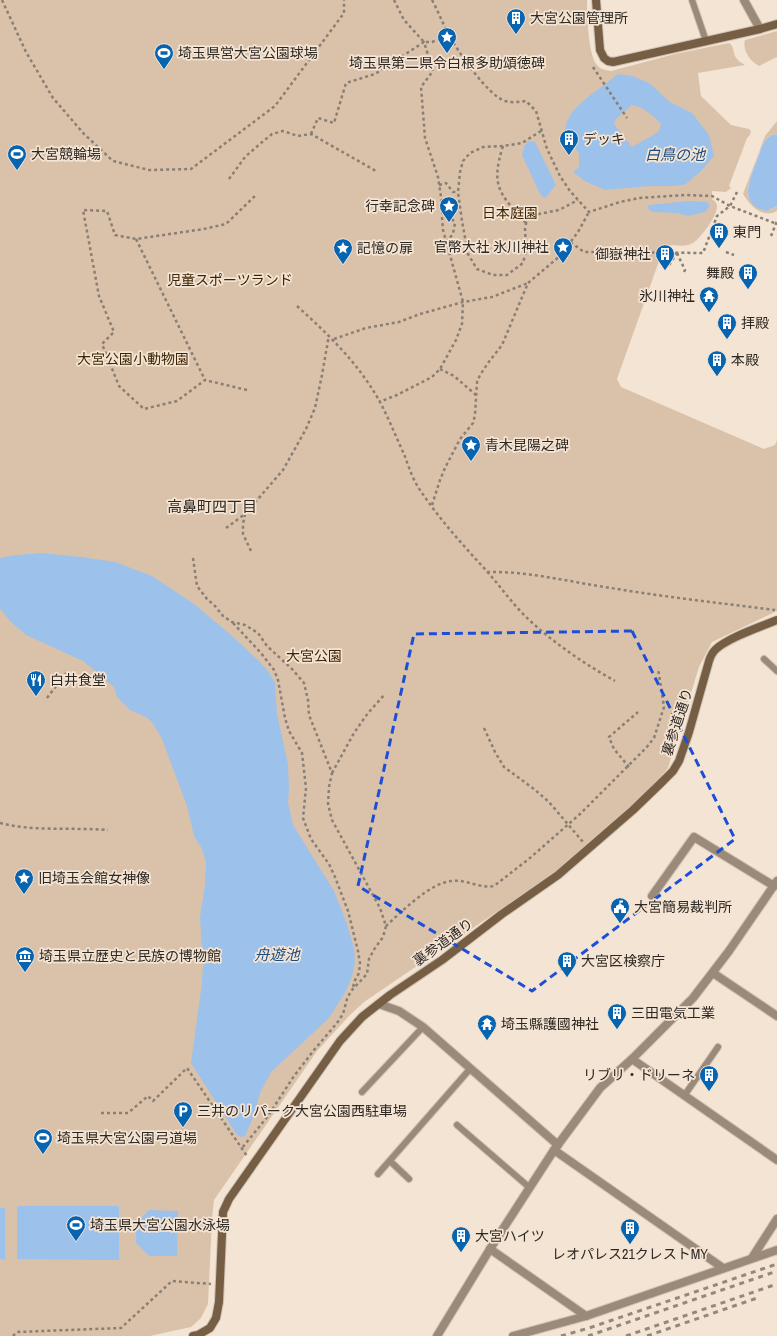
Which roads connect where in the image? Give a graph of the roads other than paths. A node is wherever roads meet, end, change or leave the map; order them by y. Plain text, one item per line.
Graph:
1 (596, 0) edge
2 (692, 0) edge
3 (744, 0) edge
4 (777, 24) edge
5 (760, 29) junction
6 (706, 41) junction
7 (777, 620) edge
8 (764, 659) dead end
9 (777, 671) edge
10 (775, 884) edge
11 (652, 896) dead end
12 (713, 973) junction
13 (379, 1004) junction
14 (777, 1016) edge
15 (422, 1027) junction
16 (718, 1047) dead end
17 (632, 1059) junction
18 (470, 1069) junction
19 (362, 1092) dead end
20 (684, 1096) junction
21 (457, 1126) dead end
22 (556, 1147) junction
23 (777, 1160) edge
24 (390, 1161) junction
25 (378, 1174) dead end
26 (409, 1179) dead end
27 (530, 1188) junction
28 (777, 1219) edge
29 (490, 1249) junction
30 (777, 1250) edge
31 (752, 1258) junction
32 (723, 1268) junction
33 (586, 1316) junction
34 (193, 1336) edge
35 (437, 1336) edge
36 (513, 1336) edge

1 - 6 street
2 - 6 lane
3 - 5 street
4 - 5 street
5 - 6 street
7 - 13 street, 裏参道通り
8 - 9 lane
10 - 11 street
10 - 12 street
12 - 14 street
12 - 17 street
13 - 15 street
13 - 34 street, 裏参道通り
15 - 18 street
15 - 19 lane
16 - 20 lane
17 - 20 street
17 - 22 street
18 - 22 street
18 - 24 lane
20 - 23 street
21 - 27 lane
22 - 27 street
22 - 32 street
24 - 25 lane
24 - 26 lane
27 - 29 street
28 - 31 street
29 - 33 street
29 - 35 street
30 - 31 street
31 - 32 street
32 - 33 street
33 - 36 street

